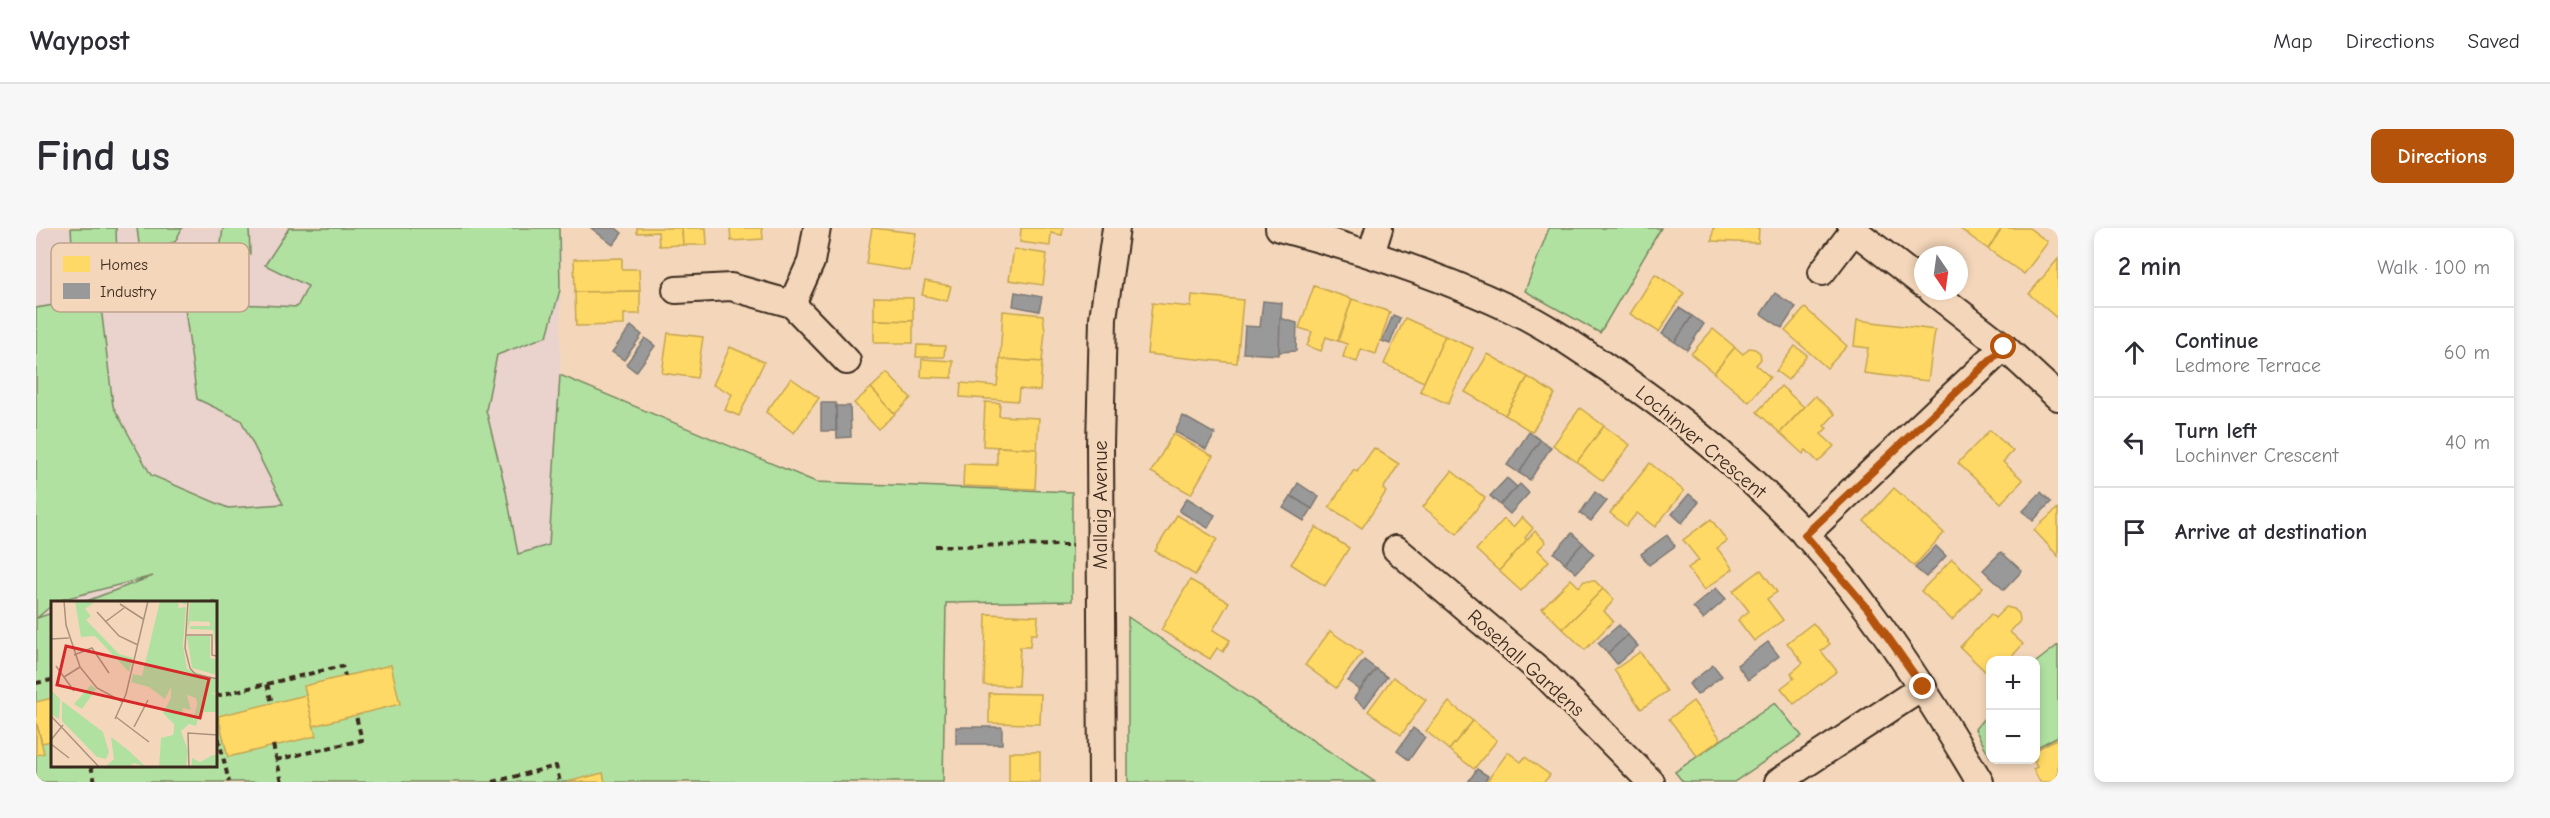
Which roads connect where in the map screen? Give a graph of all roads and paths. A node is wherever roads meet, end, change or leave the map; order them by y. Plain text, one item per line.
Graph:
1 (818, 228) edge
2 (1116, 228) edge
3 (1279, 228) edge
4 (1379, 228) edge
5 (1853, 229) edge
6 (1371, 254) junction
7 (1821, 272) dead end
8 (1914, 277) edge
9 (676, 290) dead end
10 (1944, 300) edge
11 (792, 304) junction
12 (2004, 347) junction
13 (847, 361) dead end
14 (2058, 397) edge
15 (1805, 535) junction
16 (1100, 545) junction
17 (935, 546) dead end
18 (1396, 549) dead end
19 (345, 676) dead end
20 (51, 680) edge
21 (36, 683) edge
22 (267, 684) junction
23 (1923, 687) junction
24 (218, 696) edge
25 (272, 703) dead end
26 (356, 716) dead end
27 (218, 736) edge
28 (273, 745) dead end
29 (276, 760) junction
30 (91, 767) edge
31 (95, 782) edge
32 (229, 782) edge
33 (282, 782) edge
34 (493, 782) edge
35 (560, 782) edge
36 (1102, 782) edge
37 (1651, 782) edge
38 (1778, 782) edge
39 (1980, 782) edge

1 - 11 street
2 - 16 street, Mallaig Avenue
3 - 6 street, Lochinver Crescent
4 - 6 street
5 - 7 street
5 - 8 street
6 - 15 street, Lochinver Crescent
9 - 11 street
10 - 12 street
11 - 13 street
12 - 14 street
12 - 15 street
15 - 23 street, Lochinver Crescent
16 - 17 path
16 - 36 street, Mallaig Avenue
18 - 37 street, Rosehall Gardens
19 - 22 path
20 - 21 path
22 - 24 path
22 - 25 path
23 - 38 street
23 - 39 street, Lochinver Crescent
26 - 29 path
27 - 32 path
28 - 29 path
29 - 33 path
30 - 31 path
34 - 35 path

